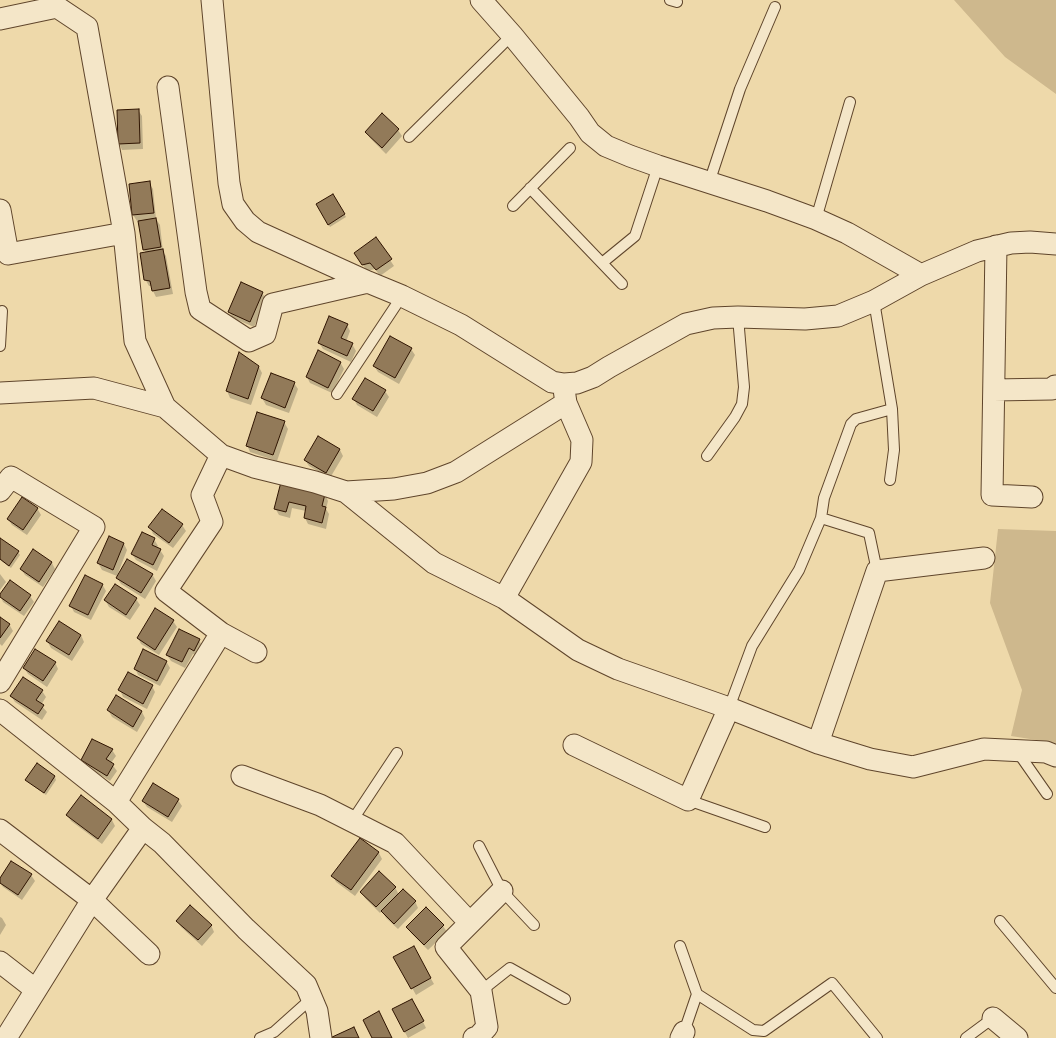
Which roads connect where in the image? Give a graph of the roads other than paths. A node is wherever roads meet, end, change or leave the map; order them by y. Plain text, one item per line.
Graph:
1 (212, 0) edge
2 (481, 0) edge
3 (775, 7) dead end
4 (0, 19) edge
5 (512, 35) junction
6 (168, 87) dead end
7 (850, 102) dead end
8 (409, 137) dead end
9 (570, 148) dead end
10 (658, 166) junction
11 (709, 183) junction
12 (530, 188) junction
13 (513, 206) dead end
14 (0, 210) edge
15 (816, 219) junction
16 (124, 233) junction
17 (1056, 244) edge
18 (996, 246) junction
19 (602, 263) junction
20 (921, 275) junction
21 (368, 282) junction
22 (622, 284) dead end
23 (402, 296) junction
24 (874, 301) junction
25 (2, 311) dead end
26 (738, 317) junction
27 (0, 346) edge
28 (1054, 386) dead end
29 (994, 390) junction
30 (0, 393) edge
31 (337, 394) dead end
32 (565, 394) junction
33 (165, 407) junction
34 (892, 409) junction
35 (221, 455) junction
36 (707, 456) dead end
37 (890, 480) dead end
38 (0, 491) edge
39 (346, 492) junction
40 (1032, 497) dead end
41 (821, 518) junction
42 (984, 558) dead end
43 (877, 571) junction
44 (504, 598) junction
45 (221, 633) junction
46 (256, 652) dead end
47 (0, 682) edge
48 (729, 708) junction
49 (0, 710) edge
50 (818, 743) junction
51 (574, 745) dead end
52 (1017, 751) junction
53 (397, 753) dead end
54 (1056, 756) edge
55 (242, 776) dead end
56 (1047, 794) dead end
57 (688, 800) junction
58 (116, 802) junction
59 (352, 821) junction
60 (766, 827) dead end
61 (143, 828) junction
62 (0, 830) edge
63 (479, 846) dead end
64 (502, 891) junction
65 (92, 900) junction
66 (1000, 921) dead end
67 (470, 923) junction
68 (534, 925) dead end
69 (680, 946) dead end
70 (149, 954) dead end
71 (0, 962) edge
72 (1056, 988) edge
73 (36, 990) junction
74 (481, 991) junction
75 (697, 994) junction
76 (312, 998) junction
77 (566, 999) dead end
78 (993, 1018) joint
79 (683, 1035) edge
80 (6, 1038) edge
81 (260, 1038) edge
82 (321, 1038) edge
83 (474, 1038) edge
84 (877, 1038) edge
85 (966, 1038) edge
86 (1017, 1038) edge

1 - 21 street
2 - 5 street
3 - 11 lane
4 - 16 street
5 - 8 lane
5 - 10 street
6 - 21 street
7 - 15 lane
9 - 12 lane
10 - 11 street
10 - 19 lane
11 - 15 street
12 - 13 lane
12 - 19 lane
14 - 16 street
15 - 20 street
16 - 33 street
17 - 18 street
18 - 20 street
18 - 29 street
19 - 22 lane
20 - 24 street
21 - 23 street
23 - 31 lane
23 - 32 street
24 - 26 street
24 - 34 lane
25 - 27 lane
26 - 32 street
26 - 36 lane
28 - 29 street
29 - 40 street
30 - 33 street
32 - 39 street
32 - 44 street
33 - 35 street
34 - 37 lane
34 - 41 lane
35 - 39 street
35 - 45 street
38 - 47 street
39 - 44 street
41 - 43 lane
41 - 48 lane
42 - 43 street
43 - 50 street
44 - 48 street
45 - 46 street
45 - 58 street
48 - 50 street
48 - 57 street
49 - 58 street
50 - 52 street
51 - 57 street
52 - 54 street
52 - 56 lane
53 - 59 lane
55 - 59 street
57 - 60 lane
58 - 61 street
59 - 67 street
61 - 65 street
61 - 76 street
62 - 65 street
63 - 64 lane
64 - 67 street
64 - 68 lane
65 - 70 street
65 - 73 street
66 - 72 lane
67 - 74 street
69 - 75 lane
71 - 73 street
73 - 80 street
74 - 77 lane
74 - 83 street
75 - 79 lane
75 - 84 lane
76 - 81 lane
76 - 82 street
78 - 85 lane
78 - 86 street

